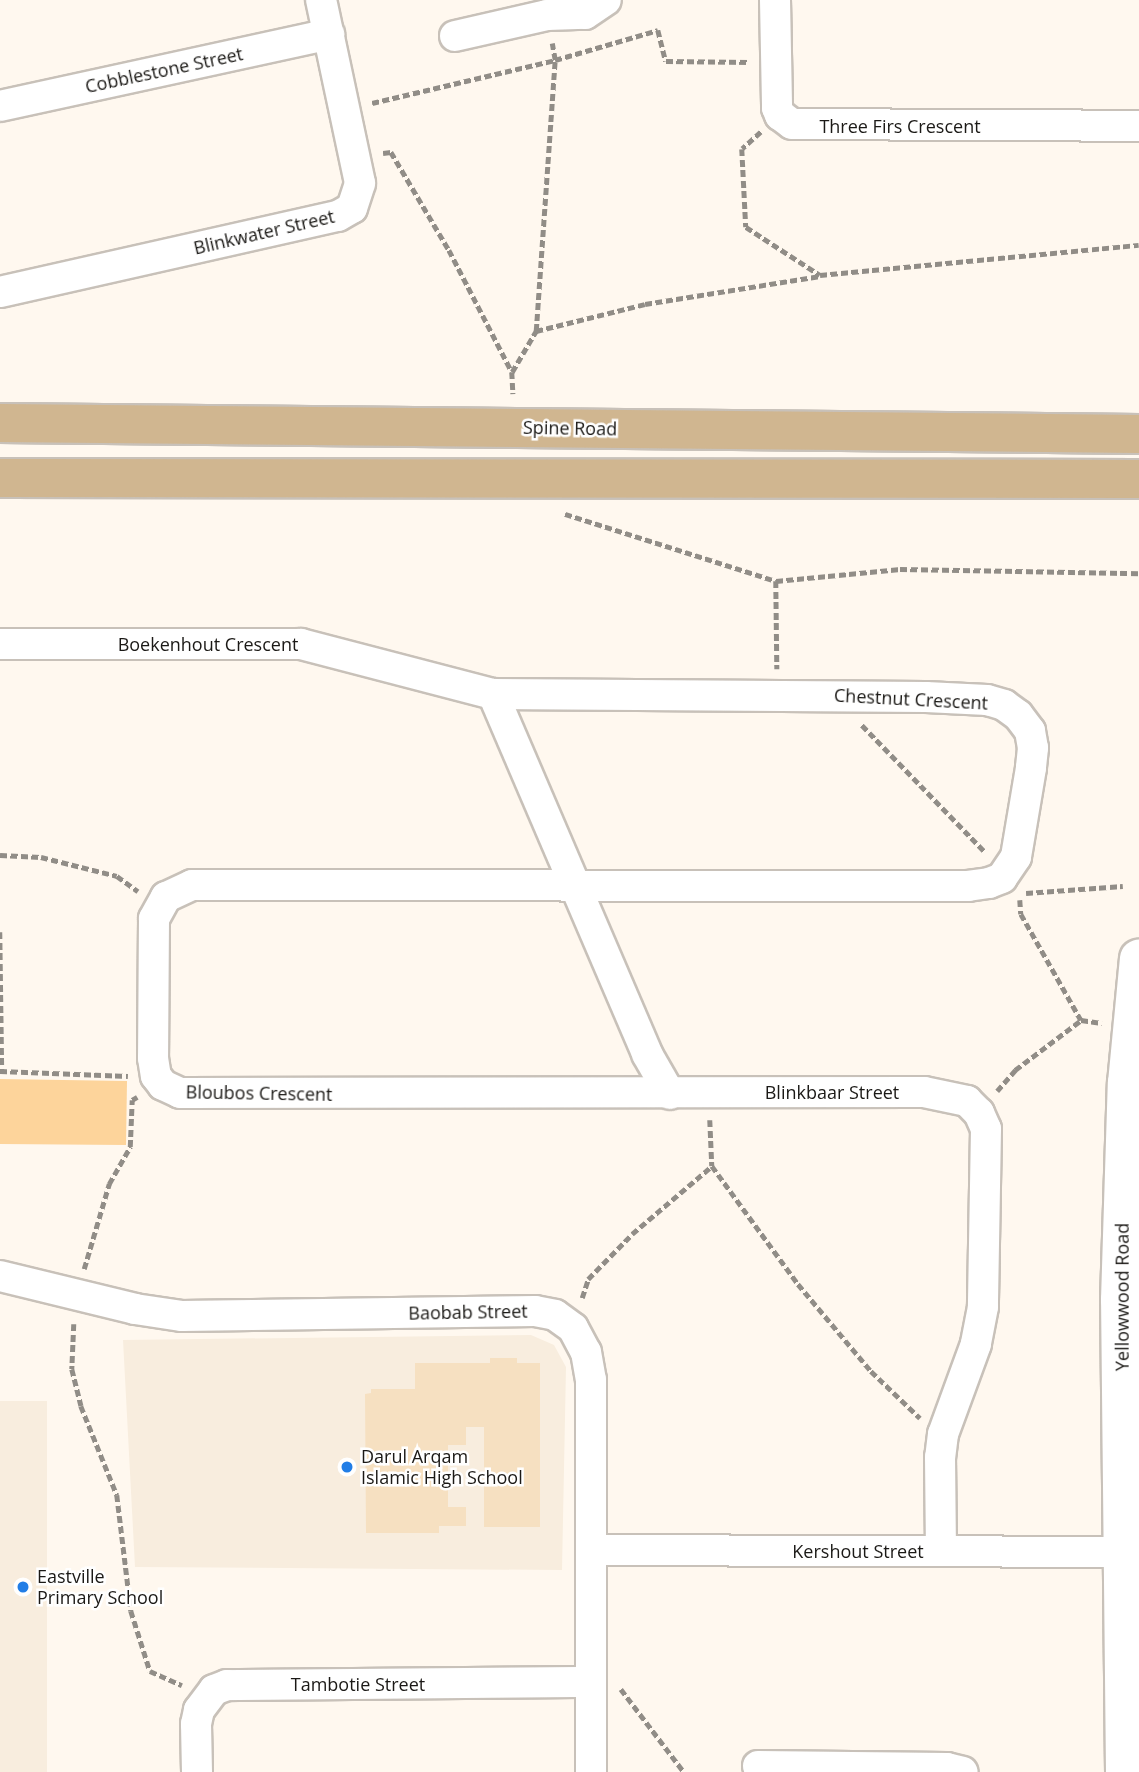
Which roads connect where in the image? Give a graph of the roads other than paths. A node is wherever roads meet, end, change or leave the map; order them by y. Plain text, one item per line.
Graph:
1 (321, 0) edge
2 (606, 0) edge
3 (775, 0) edge
4 (551, 8) edge
5 (329, 34) junction
6 (455, 36) dead end
7 (0, 106) edge
8 (1139, 126) edge
9 (0, 292) edge
10 (0, 423) edge
11 (1139, 433) edge
12 (0, 478) edge
13 (1139, 479) edge
14 (0, 644) edge
15 (493, 694) junction
16 (575, 886) junction
17 (1139, 959) edge
18 (670, 1094) junction
19 (0, 1276) edge
20 (591, 1550) junction
21 (941, 1551) junction
22 (1125, 1552) junction
23 (591, 1682) junction
24 (758, 1766) dead end
25 (197, 1772) edge
26 (591, 1772) edge
27 (963, 1772) edge
28 (1125, 1772) edge

1 - 5 street, Blinkwater Street
2 - 4 street
3 - 8 street, Three Firs Crescent
4 - 6 street
5 - 7 street, Cobblestone Street
5 - 9 street, Blinkwater Street
10 - 11 main road, Spine Road
12 - 13 main road
14 - 15 street, Boekenhout Crescent
15 - 16 street
15 - 16 street, Chestnut Crescent
16 - 18 street
16 - 18 street, Bloubos Crescent
17 - 22 street, Yellowwood Road
18 - 21 street, Blinkbaar Street
19 - 20 street, Baobab Street
20 - 21 street, Kershout Street
20 - 23 street
21 - 22 street, Kershout Street
22 - 28 street, Yellowwood Road
23 - 25 street, Tambotie Street
23 - 26 street
24 - 27 street

